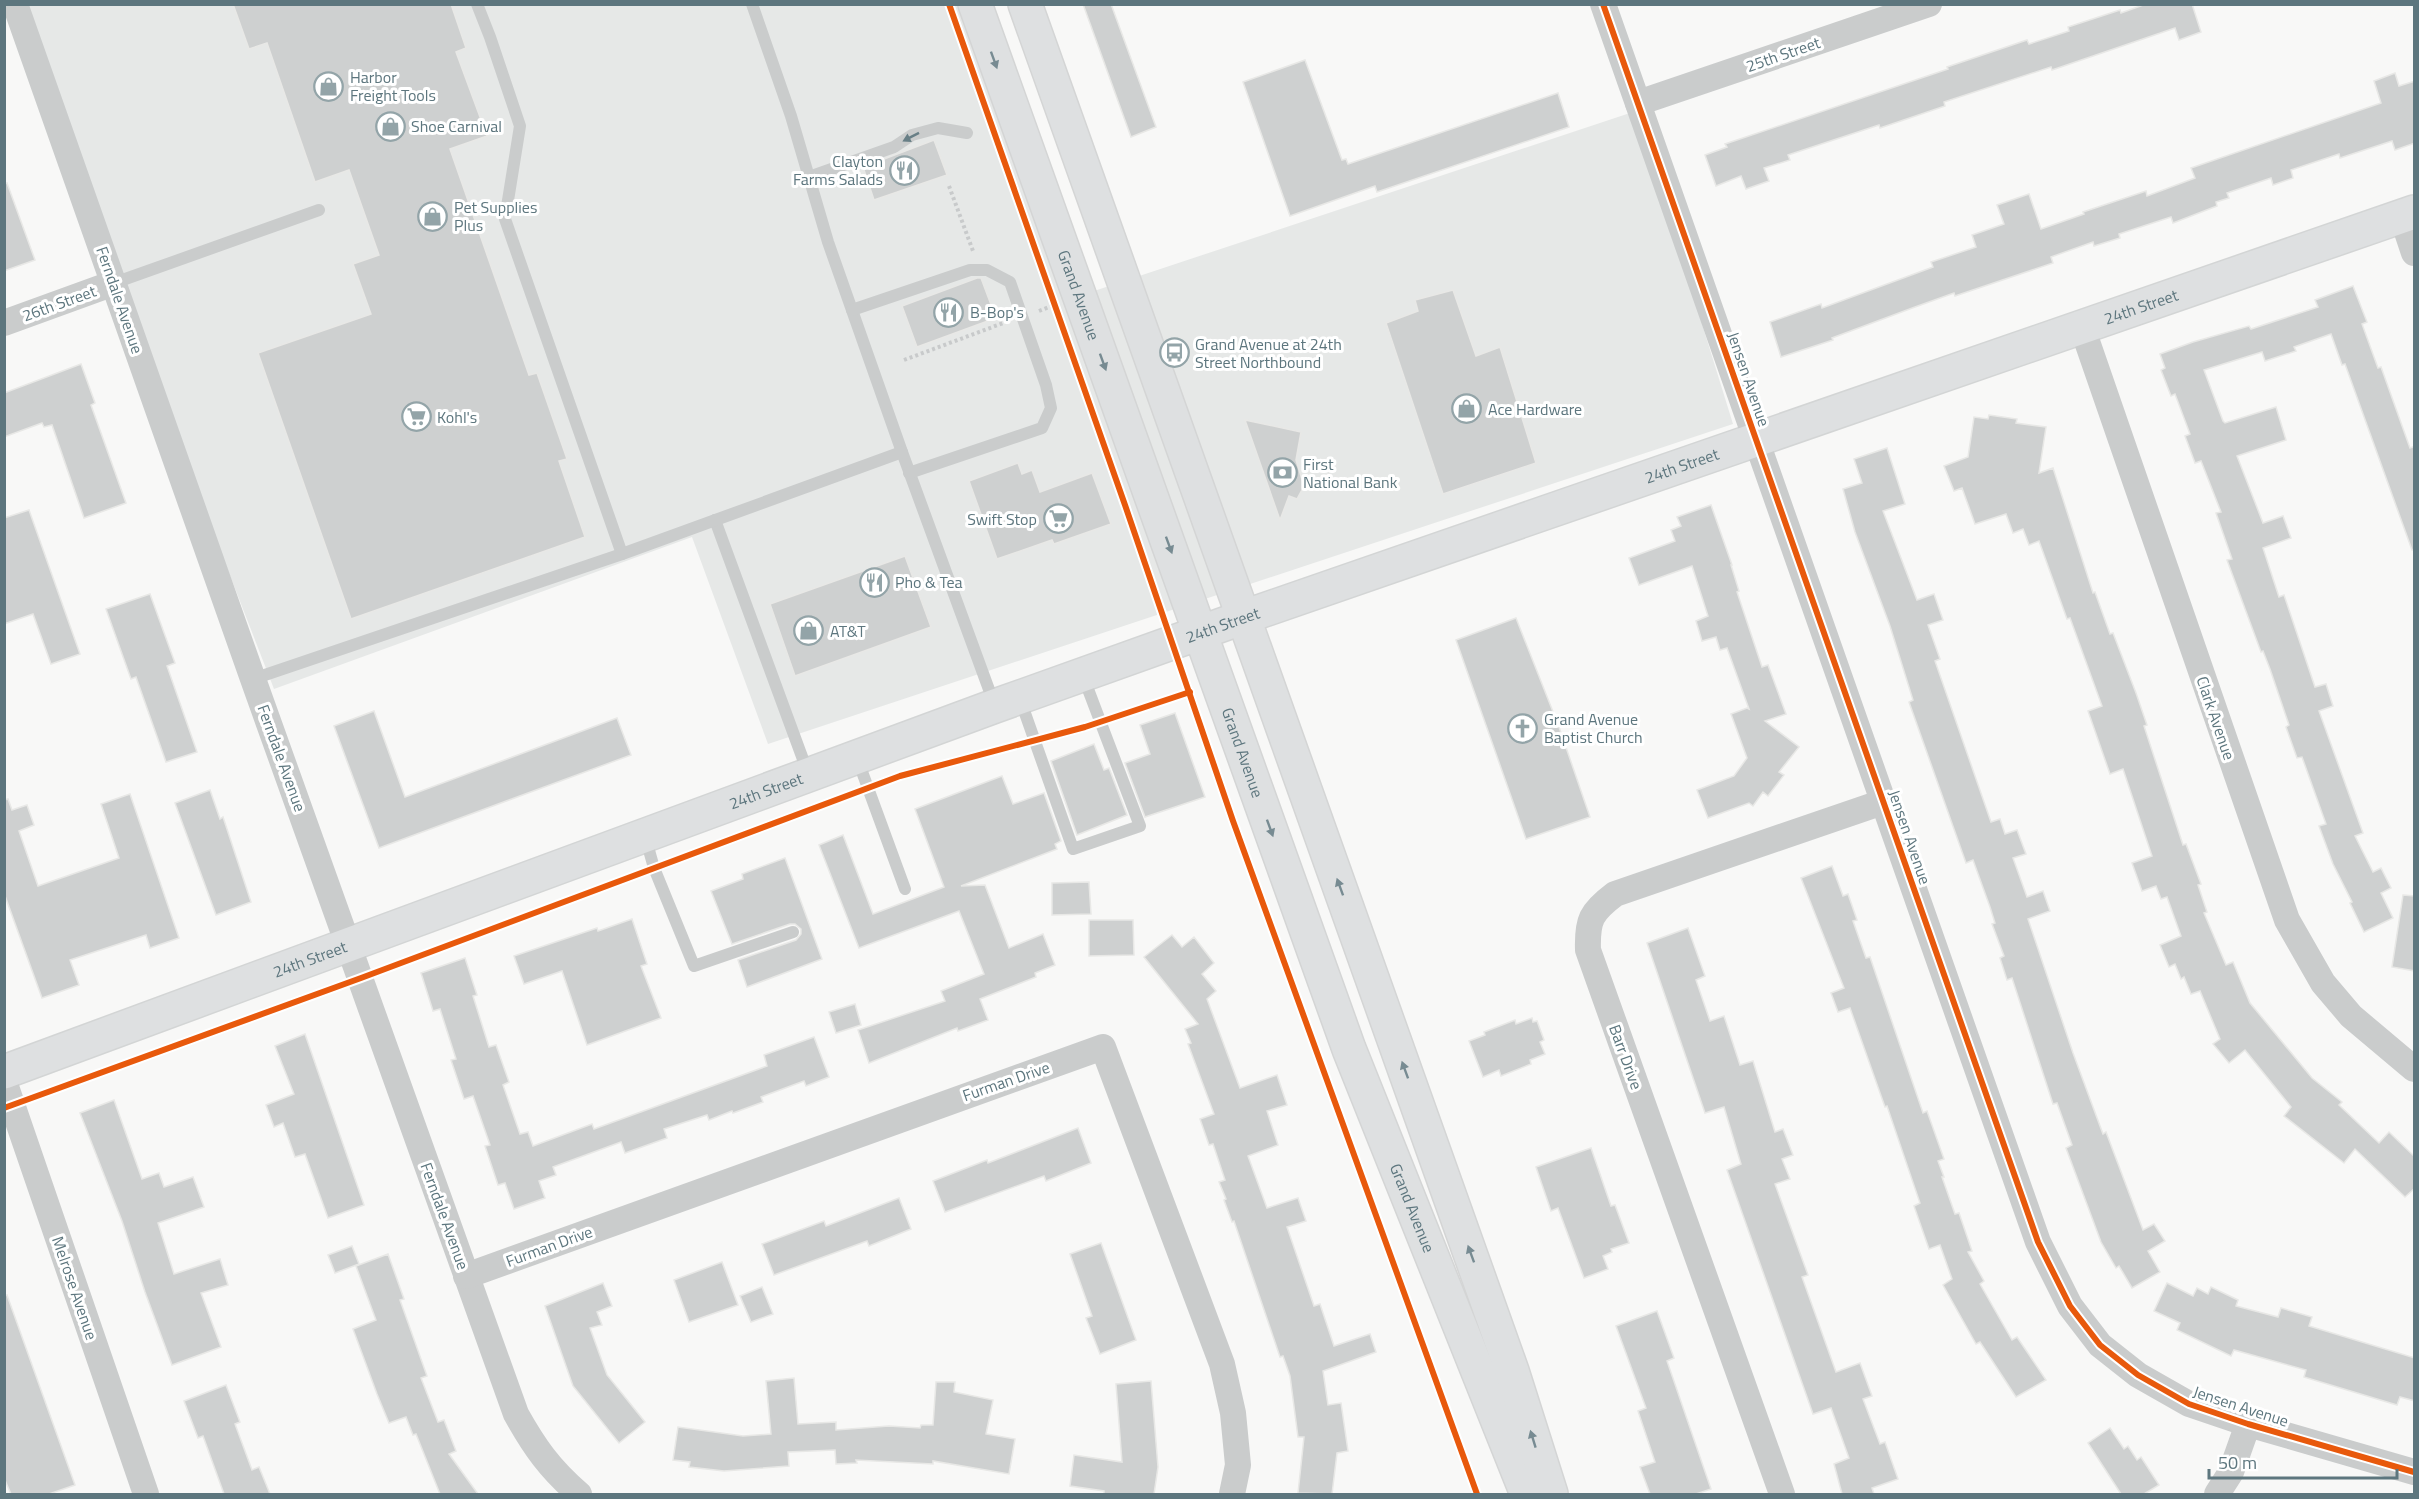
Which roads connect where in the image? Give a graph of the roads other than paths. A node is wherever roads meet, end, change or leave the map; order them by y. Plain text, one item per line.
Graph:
1 (15, 4) edge
2 (477, 4) edge
3 (752, 4) edge
4 (975, 4) edge
5 (1025, 4) edge
6 (1603, 4) edge
7 (1929, 4) edge
8 (1638, 103) junction
9 (967, 133) dead end
10 (808, 177) junction
11 (319, 210) dead end
12 (2408, 215) edge
13 (2415, 253) edge
14 (114, 283) junction
15 (852, 310) junction
16 (4, 323) edge
17 (2082, 327) junction
18 (1756, 440) junction
19 (902, 453) junction
20 (909, 473) junction
21 (715, 520) junction
22 (622, 554) junction
23 (1244, 617) junction
24 (1200, 633) junction
25 (1083, 675) junction
26 (253, 679) junction
27 (1007, 702) junction
28 (857, 757) junction
29 (808, 775) junction
30 (1883, 802) junction
31 (645, 834) junction
32 (905, 889) dead end
33 (793, 932) dead end
34 (348, 943) junction
35 (2415, 1069) edge
36 (4, 1072) edge
37 (4, 1081) edge
38 (466, 1276) junction
39 (2248, 1424) junction
40 (2415, 1472) edge
41 (146, 1494) edge
42 (579, 1494) edge
43 (1232, 1494) edge
44 (1527, 1494) edge
45 (1551, 1494) edge
46 (1782, 1494) edge
47 (2217, 1494) edge

1 - 14 street, Ferndale Avenue
2 - 22 lane
3 - 10 lane
4 -> 24 main road, Grand Avenue
5 - 23 main road
6 - 8 street, Jensen Avenue
7 - 8 street, 25th Street
8 - 18 street, Jensen Avenue
9 -> 10 lane
10 - 15 lane
11 - 14 lane
12 - 13 street
12 - 17 main road, 24th Street
14 - 16 street, 26th Street
14 - 26 street, Ferndale Avenue
15 - 19 lane
15 - 20 lane
17 - 18 main road, 24th Street
17 - 35 street, Clark Avenue
18 - 23 main road, 24th Street
18 - 30 street, Jensen Avenue
19 - 20 lane
19 - 21 lane
20 - 27 lane
21 - 22 lane
21 - 29 lane
22 - 26 lane
23 - 24 main road, 24th Street
45 -> 23 main road
24 - 25 main road, 24th Street
24 -> 44 main road, Grand Avenue
25 - 27 main road, 24th Street
25 - 27 lane
26 - 34 street, Ferndale Avenue
27 - 28 main road, 24th Street
28 - 29 main road, 24th Street
28 - 32 lane
29 - 31 main road, 24th Street
30 - 39 street, Jensen Avenue
30 - 46 street, Barr Drive
31 - 33 lane
31 - 34 main road, 24th Street
34 - 36 main road, 24th Street
34 - 38 street, Ferndale Avenue
37 - 41 street, Melrose Avenue
38 - 42 street, Ferndale Avenue
38 - 43 street, Furman Drive
39 - 40 street, Jensen Avenue
39 - 47 street

